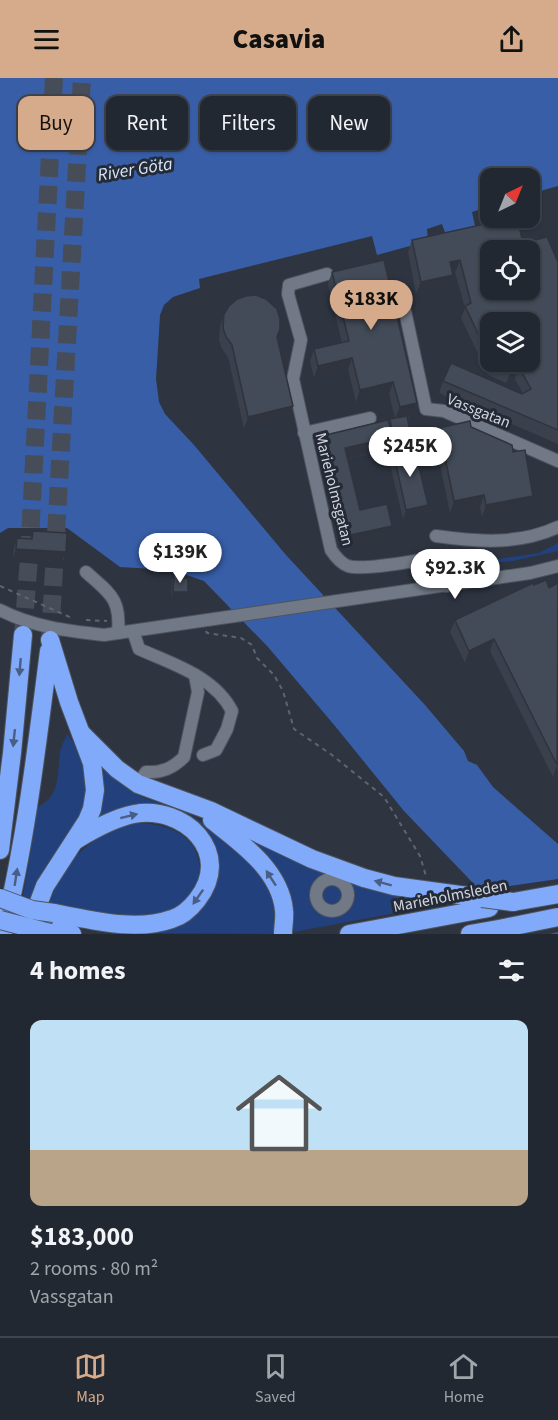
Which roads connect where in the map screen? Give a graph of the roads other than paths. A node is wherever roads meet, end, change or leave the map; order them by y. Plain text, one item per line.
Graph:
1 (327, 274) dead end
2 (402, 297) dead end
3 (370, 418) dead end
4 (304, 433) junction
5 (558, 461) edge
6 (558, 527) edge
7 (436, 536) dead end
8 (558, 566) edge
9 (86, 572) dead end
10 (447, 586) junction
11 (0, 610) edge
12 (133, 631) junction
13 (118, 633) junction
14 (23, 635) tunnel mouth
15 (195, 675) junction
16 (18, 700) junction
17 (0, 719) edge
18 (81, 733) junction
19 (204, 755) dead end
20 (138, 783) junction
21 (181, 799) junction
22 (3, 807) edge
23 (76, 840) junction
24 (0, 850) edge
25 (558, 894) edge
26 (0, 898) edge
27 (486, 903) junction
28 (0, 910) edge
29 (558, 917) edge
30 (0, 920) edge
31 (54, 926) edge
32 (3, 934) edge
33 (27, 934) edge
34 (72, 934) edge
35 (283, 934) edge
36 (349, 934) edge
37 (470, 934) edge

1 - 4 street, Marieholmsgatan
2 - 5 street, Vassgatan
3 - 4 street
4 - 10 street, Marieholmsgatan
6 - 7 street
8 - 10 street
9 - 13 street
10 - 12 street
11 - 13 street
12 - 13 street
12 - 15 street
14 -> 16 highway
15 - 19 street
15 - 20 street
16 - 17 highway
16 -> 22 highway
18 - 20 highway
18 - 23 highway
32 -> 18 highway
20 - 21 highway
27 -> 21 highway, Marieholmsleden
35 -> 21 highway
22 - 24 highway
23 -> 31 highway
23 - 33 highway
25 - 27 highway, Marieholmsleden, bridge
26 - 31 highway, bridge
27 - 36 highway, Marieholmsleden
28 - 31 highway
29 - 37 highway, bridge
30 - 31 highway, bridge
31 - 34 highway

